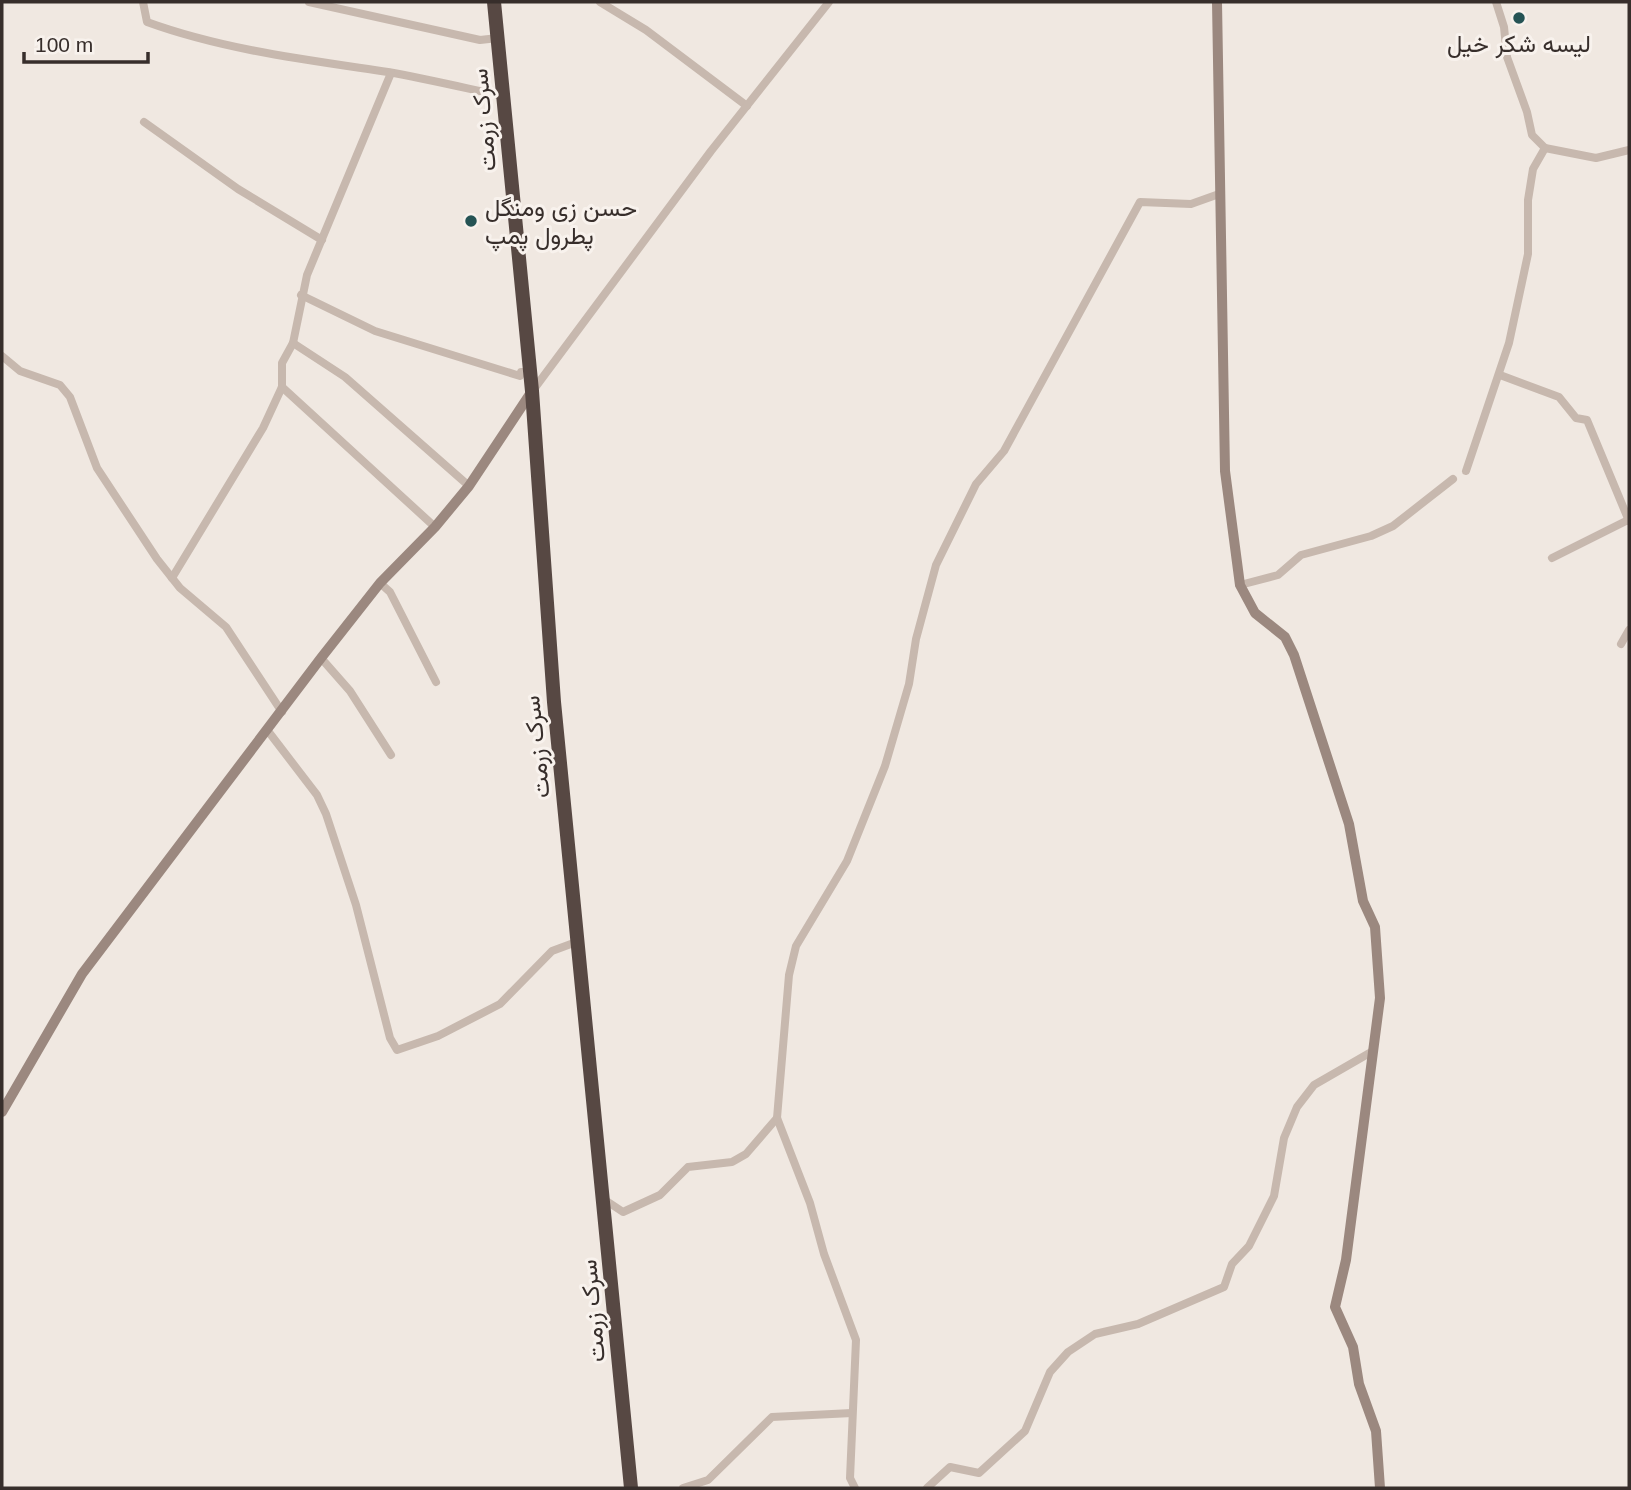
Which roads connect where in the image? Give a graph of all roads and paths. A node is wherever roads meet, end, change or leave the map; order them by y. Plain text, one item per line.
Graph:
1 (143, 2) edge
2 (309, 2) edge
3 (494, 2) edge
4 (600, 2) edge
5 (829, 2) edge
6 (1217, 2) edge
7 (1496, 2) edge
8 (498, 38) junction
9 (391, 73) junction
10 (503, 96) junction
11 (747, 106) junction
12 (144, 122) dead end
13 (1545, 148) junction
14 (1629, 150) edge
15 (1219, 194) junction
16 (322, 240) junction
17 (301, 295) junction
18 (293, 343) junction
19 (2, 356) edge
20 (529, 372) junction
21 (1500, 375) junction
22 (282, 387) junction
23 (533, 391) junction
24 (1466, 471) dead end
25 (1453, 479) dead end
26 (469, 486) junction
27 (1629, 521) edge
28 (435, 527) junction
29 (1552, 558) dead end
30 (172, 578) junction
31 (380, 583) junction
32 (1240, 585) junction
33 (1629, 630) edge
34 (1621, 644) dead end
35 (321, 658) junction
36 (436, 682) dead end
37 (282, 712) junction
38 (268, 730) junction
39 (391, 755) dead end
40 (579, 941) junction
41 (1373, 1051) junction
42 (2, 1112) edge
43 (777, 1118) junction
44 (605, 1200) junction
45 (852, 1413) junction
46 (631, 1488) edge
47 (683, 1488) edge
48 (855, 1488) edge
49 (927, 1488) edge
50 (1380, 1488) edge

1 - 9 street
2 - 8 street
3 - 8 highway, سرک زرمت
4 - 11 street
5 - 11 street
6 - 15 street
7 - 13 street
8 - 10 highway, سرک زرمت
9 - 10 street
9 - 16 street
10 - 20 highway, سرک زرمت
11 - 23 street
12 - 16 street
13 - 14 street
13 - 21 street
15 - 32 street
15 - 43 street
16 - 17 street
17 - 18 street
17 - 20 street
18 - 22 street
18 - 26 street
19 - 30 street
20 - 23 highway, سرک زرمت
21 - 24 street
21 - 27 street
22 - 28 street
22 - 30 street
23 - 26 street
23 - 40 highway, سرک زرمت
25 - 32 street
26 - 28 street
27 - 29 street
28 - 31 street
30 - 37 street
31 - 35 street
31 - 36 street
32 - 41 street
33 - 34 street
35 - 37 street
35 - 39 street
37 - 38 street
38 - 40 street
38 - 42 street
40 - 44 highway, سرک زرمت
41 - 49 street
41 - 50 street
43 - 44 street
43 - 45 street
44 - 46 highway, سرک زرمت
45 - 47 street
45 - 48 street

